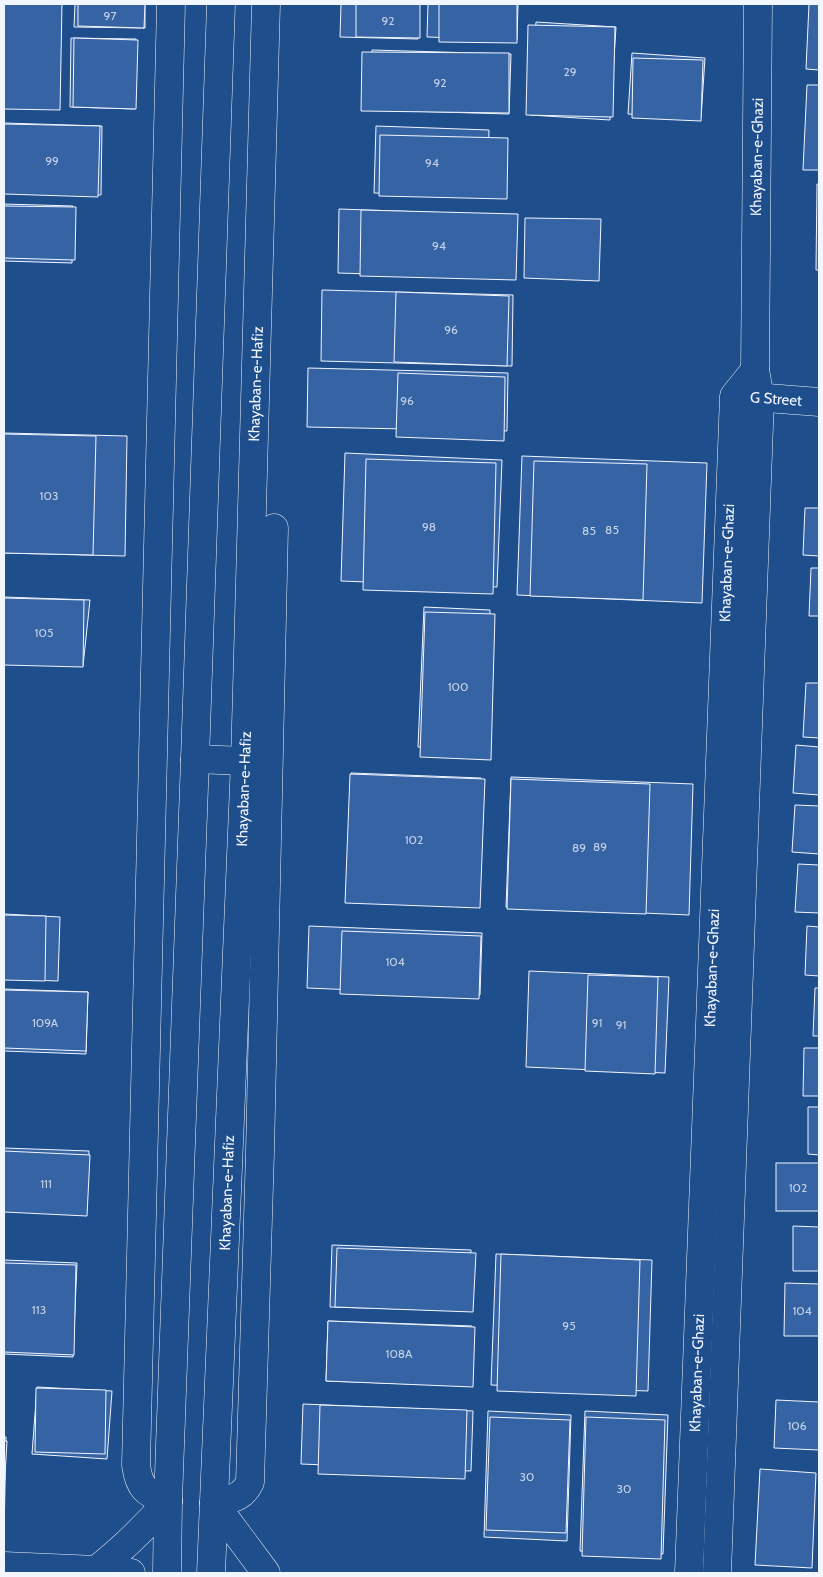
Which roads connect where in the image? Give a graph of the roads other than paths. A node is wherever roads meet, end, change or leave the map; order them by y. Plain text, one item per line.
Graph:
1 (171, 4) edge
2 (221, 4) edge
3 (266, 4) edge
4 (758, 4) edge
5 (747, 397) junction
6 (819, 402) edge
7 (274, 528) dead end
8 (195, 759) junction
9 (245, 761) junction
10 (168, 1501) junction
11 (214, 1503) junction
12 (4, 1566) edge
13 (96, 1570) junction
14 (131, 1573) edge
15 (167, 1573) edge
16 (211, 1573) edge
17 (266, 1573) edge
18 (689, 1573) edge
19 (716, 1573) edge

1 - 10 main road
2 - 8 main road
3 - 9 main road, Khayaban-e-Hafiz
4 - 5 main road, Khayaban-e-Ghazi
5 - 6 main road, G Street
5 - 18 main road, Khayaban-e-Ghazi
5 - 19 main road, Khayaban-e-Ghazi
7 - 11 main road
8 - 9 main road
8 - 10 main road
9 - 11 main road, Khayaban-e-Hafiz
10 - 13 main road
10 - 15 main road
11 - 16 main road, Khayaban-e-Hafiz
11 - 17 main road
12 - 13 main road
13 - 14 main road

